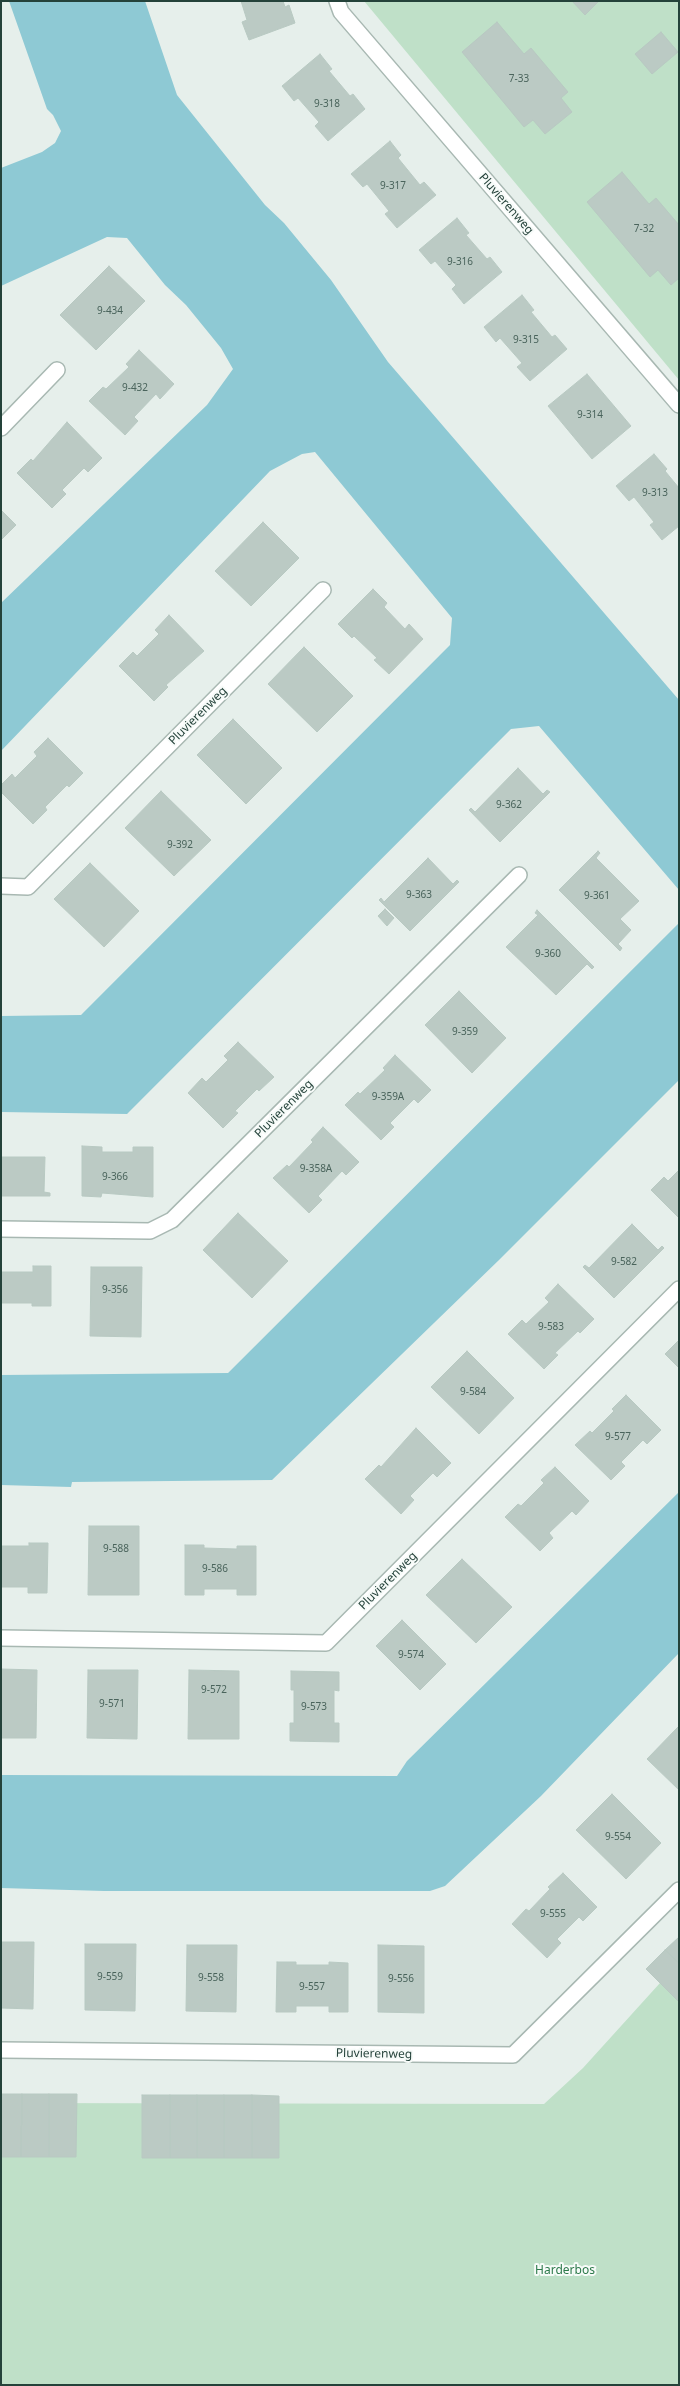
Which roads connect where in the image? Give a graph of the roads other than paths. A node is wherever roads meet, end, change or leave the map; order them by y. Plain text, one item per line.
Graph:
1 (337, 1) edge
2 (57, 370) dead end
3 (679, 405) edge
4 (1, 428) edge
5 (323, 590) dead end
6 (519, 876) dead end
7 (1, 886) edge
8 (1, 1229) edge
9 (679, 1289) edge
10 (1, 1638) edge
11 (679, 1890) edge
12 (1, 2050) edge

1 - 3 street, Pluvierenweg
2 - 4 street
5 - 7 street, Pluvierenweg
6 - 8 street, Pluvierenweg
9 - 10 street, Pluvierenweg
11 - 12 street, Pluvierenweg

